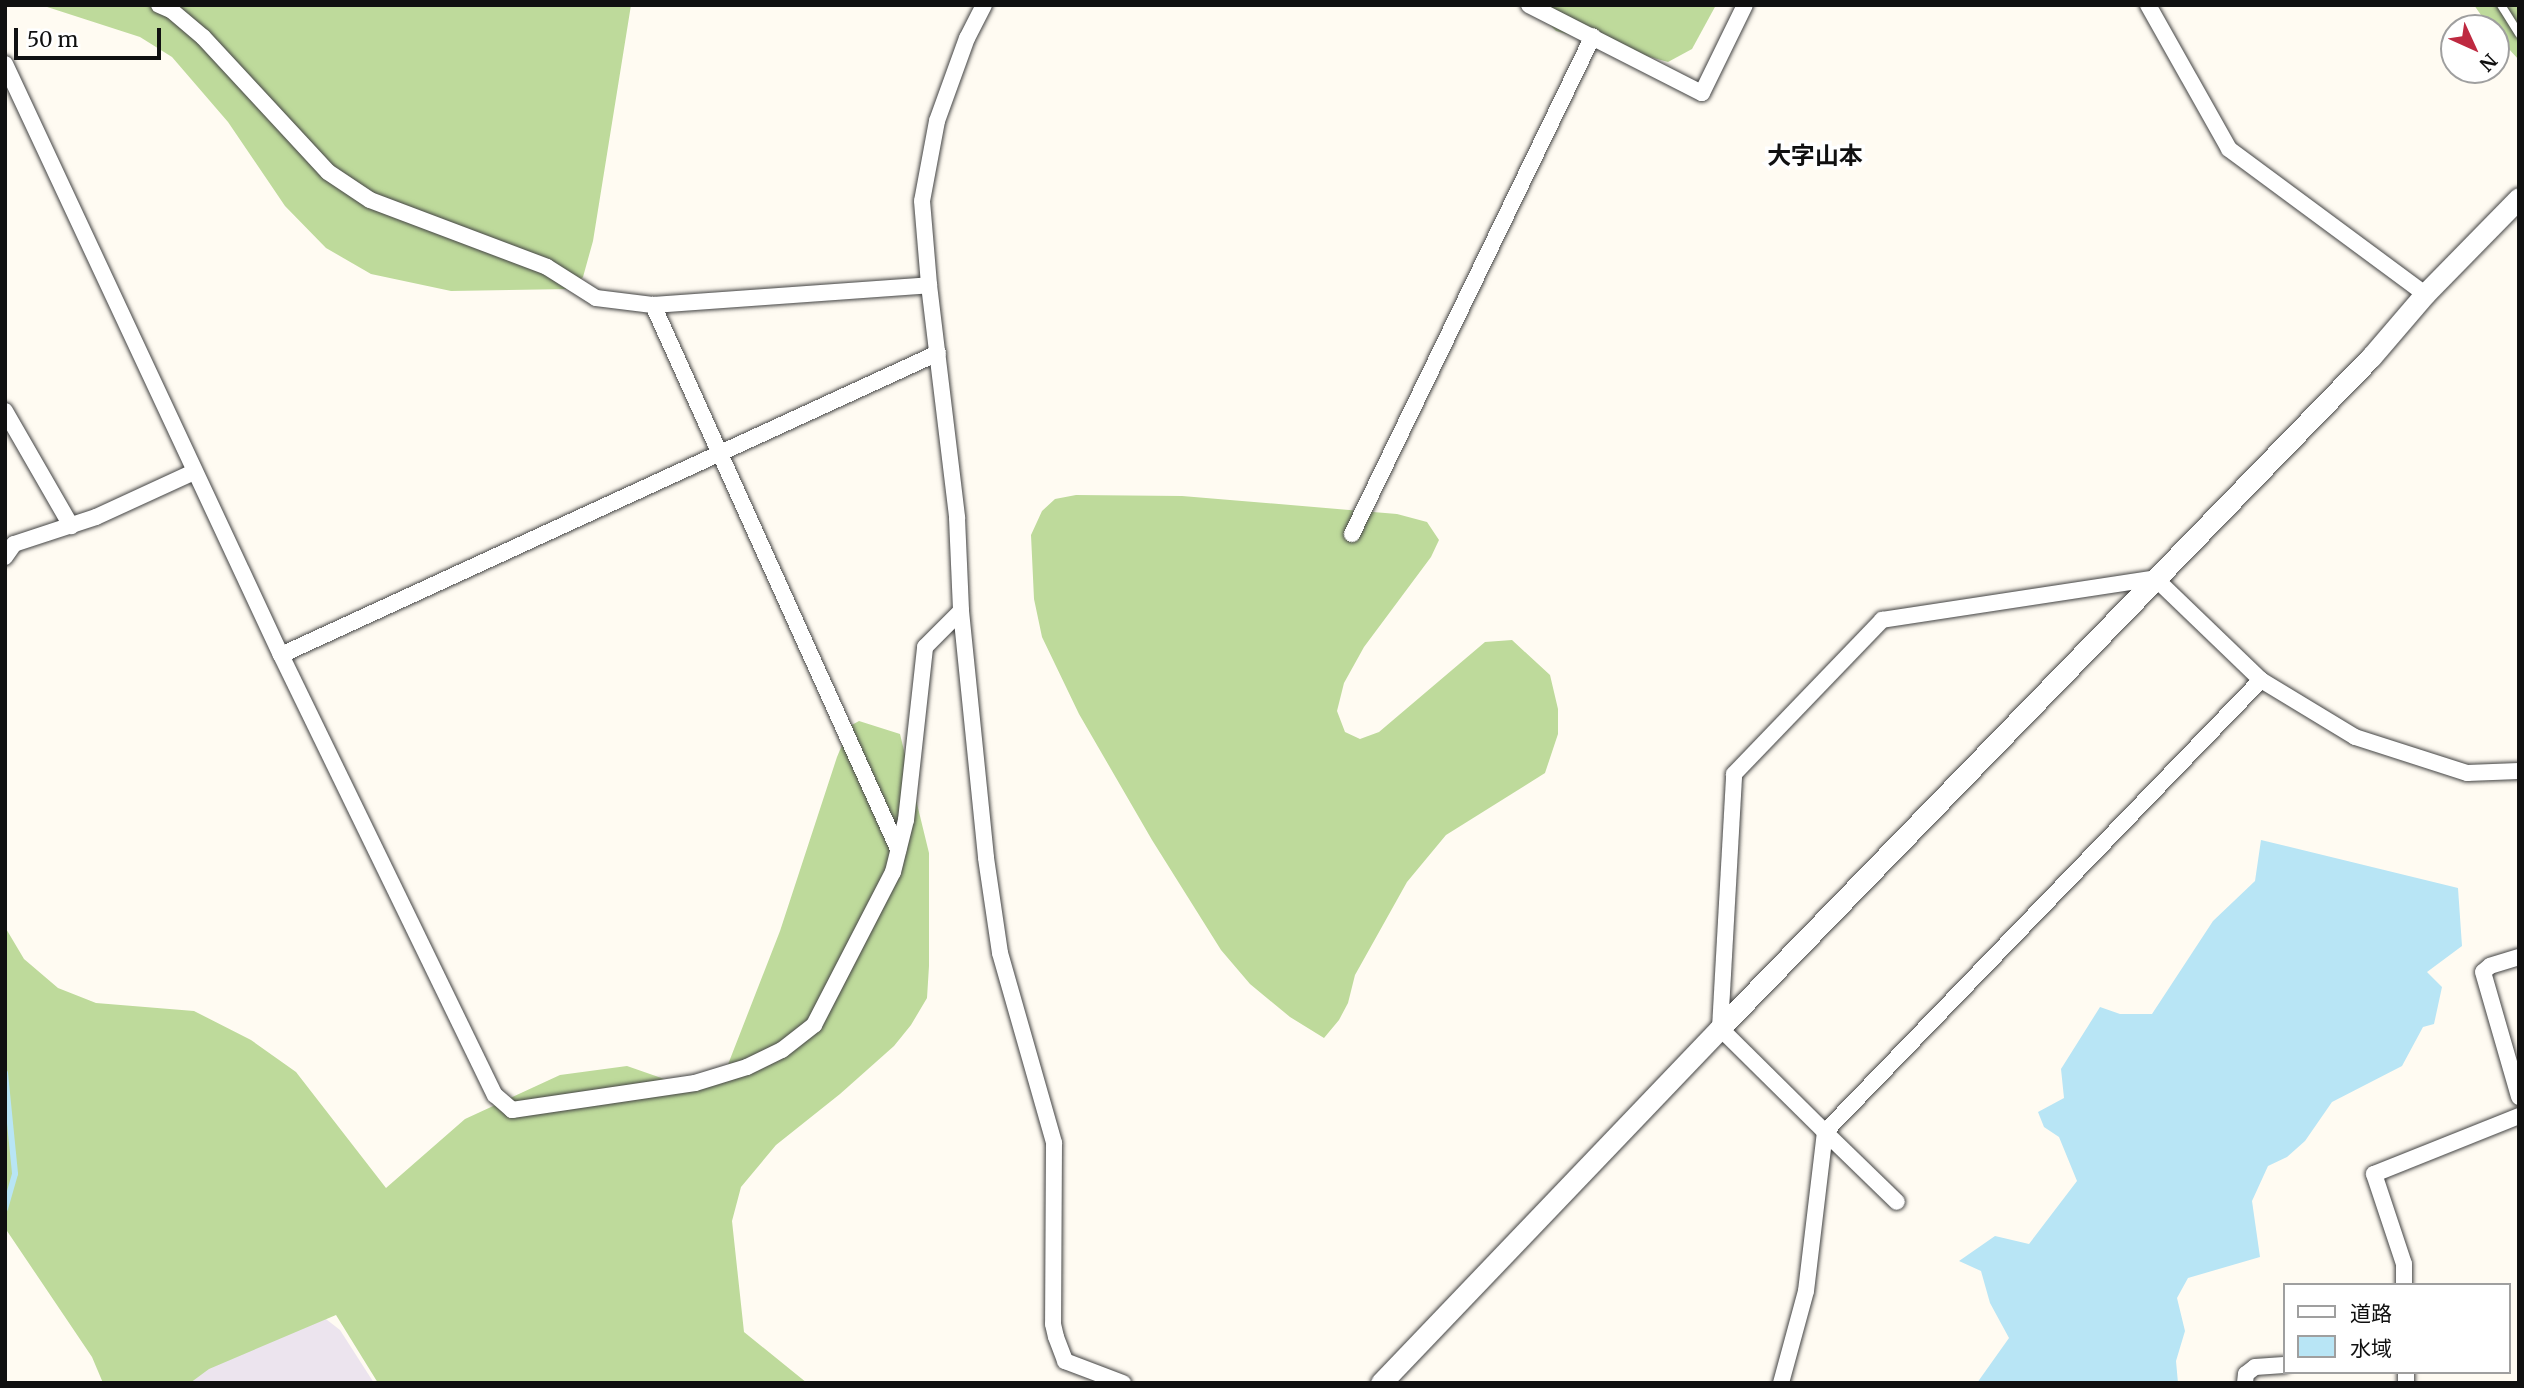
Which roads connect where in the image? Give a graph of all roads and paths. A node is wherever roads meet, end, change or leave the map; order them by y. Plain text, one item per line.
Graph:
1 (159, 5) edge
2 (984, 5) edge
3 (1530, 5) edge
4 (1745, 5) edge
5 (2148, 5) edge
6 (2501, 5) edge
7 (2519, 34) edge
8 (1593, 36) junction
9 (5, 64) edge
10 (2519, 198) edge
11 (929, 285) junction
12 (2425, 294) junction
13 (653, 306) junction
14 (938, 353) junction
15 (5, 411) edge
16 (720, 455) junction
17 (194, 472) junction
18 (71, 526) junction
19 (1352, 534) dead end
20 (5, 557) edge
21 (2155, 578) junction
22 (961, 611) junction
23 (281, 655) junction
24 (2261, 680) junction
25 (2519, 771) edge
26 (898, 849) junction
27 (2519, 957) edge
28 (1720, 1028) junction
29 (2519, 1097) edge
30 (2519, 1116) edge
31 (1825, 1132) junction
32 (1898, 1202) dead end
33 (2404, 1283) edge
34 (2282, 1365) edge
35 (1123, 1383) edge
36 (1381, 1383) edge
37 (1781, 1383) edge
38 (2245, 1383) edge

1 - 13 street
2 - 11 street
3 - 8 street
4 - 8 street
5 - 12 street
6 - 7 lane
8 - 19 street
9 - 17 street
10 - 12 street
11 - 13 street
11 - 14 street
12 - 21 street
13 - 16 street
14 - 16 street
14 - 22 street
15 - 18 street
16 - 23 street
16 - 26 street
17 - 18 street
17 - 23 street
18 - 20 street
21 - 24 street
21 - 28 street
21 - 28 street
22 - 26 street
22 - 35 street
23 - 26 street
24 - 25 street
24 - 31 street
27 - 29 street
28 - 31 street
28 - 36 street
30 - 33 street
31 - 32 street
31 - 37 street
34 - 38 street

